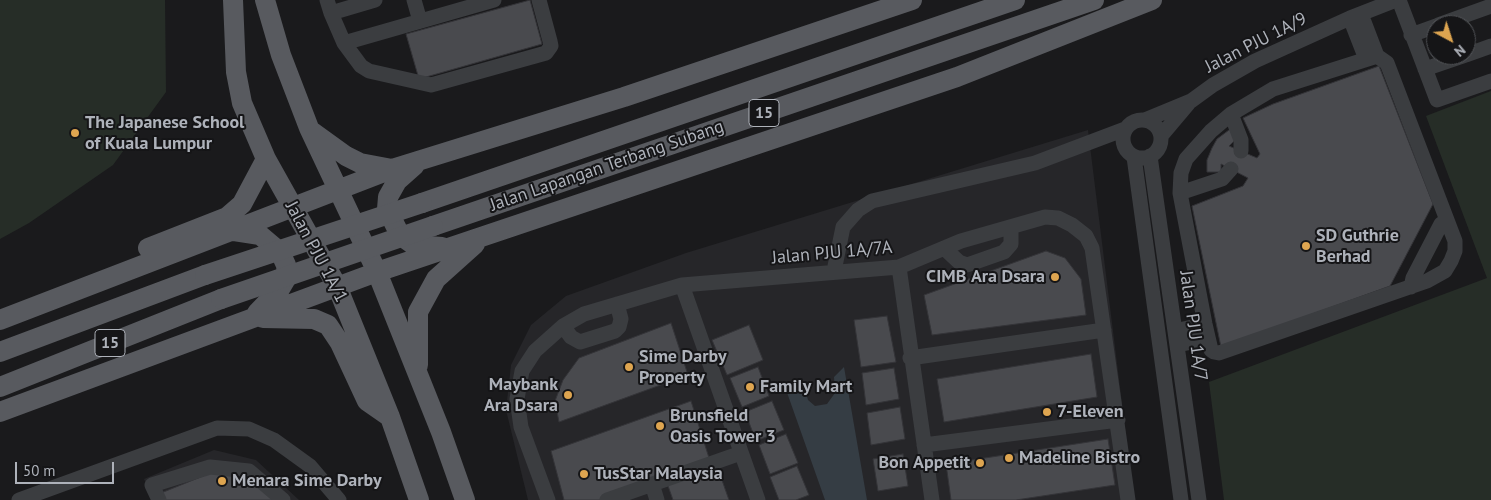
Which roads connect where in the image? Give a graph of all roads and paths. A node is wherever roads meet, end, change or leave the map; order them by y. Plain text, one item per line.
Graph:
1 (233, 0) edge
2 (265, 0) edge
3 (375, 0) edge
4 (414, 0) edge
5 (539, 0) edge
6 (912, 0) edge
7 (1015, 0) edge
8 (1094, 0) edge
9 (1152, 0) edge
10 (1397, 0) edge
11 (489, 1) edge
12 (1491, 6) edge
13 (329, 7) edge
14 (1465, 15) edge
15 (1355, 16) junction
16 (420, 22) junction
17 (1426, 29) edge
18 (1411, 35) junction
19 (344, 43) junction
20 (1491, 46) edge
21 (1476, 51) edge
22 (1372, 57) junction
23 (1437, 65) edge
24 (1425, 69) junction
25 (1491, 81) edge
26 (1191, 101) junction
27 (1232, 114) junction
28 (1146, 120) junction
29 (309, 128) junction
30 (1125, 129) junction
31 (1161, 136) junction
32 (1241, 151) dead end
33 (1150, 156) junction
34 (1134, 157) junction
35 (266, 159) junction
36 (420, 161) junction
37 (1231, 169) dead end
38 (392, 170) junction
39 (337, 191) junction
40 (1180, 193) junction
41 (292, 208) junction
42 (1447, 220) junction
43 (1011, 227) junction
44 (232, 231) junction
45 (484, 236) junction
46 (454, 246) junction
47 (944, 248) junction
48 (899, 267) junction
49 (834, 271) junction
50 (377, 272) junction
51 (682, 285) junction
52 (337, 286) junction
53 (1411, 287) junction
54 (618, 304) junction
55 (22, 311) junction
56 (252, 318) junction
57 (0, 320) edge
58 (562, 326) junction
59 (1104, 330) junction
60 (1206, 331) junction
61 (1176, 338) junction
62 (0, 352) edge
63 (910, 358) junction
64 (418, 375) junction
65 (0, 387) edge
66 (0, 412) edge
67 (390, 417) junction
68 (1118, 420) junction
69 (924, 445) junction
70 (741, 453) junction
71 (652, 484) junction
72 (19, 500) edge
73 (159, 500) edge
74 (283, 500) edge
75 (339, 500) edge
76 (419, 500) edge
77 (465, 500) edge
78 (548, 500) edge
79 (607, 500) edge
80 (657, 500) edge
81 (758, 500) edge
82 (932, 500) edge
83 (1128, 500) edge
84 (1182, 500) edge
85 (1199, 500) edge

1 - 35 main road, Jalan PJU 1A/1
2 - 29 main road
3 - 13 street
4 - 16 street
5 - 19 street
6 - 36 main road
7 - 62 main road, Jalan Lapangan Terbang Subang / 15, bridge
8 - 65 main road, Jalan Lapangan Terbang Subang / 15, bridge
9 - 45 main road
10 - 15 street, Jalan PJU 1A/9
10 - 18 street
11 - 16 street
12 - 14 street
13 - 19 street
15 - 22 street
15 - 26 street, Jalan PJU 1A/9
16 - 19 street
17 - 18 street
18 - 24 street
20 - 21 street
22 - 27 street
22 - 42 street
23 - 24 street
24 - 25 street
26 - 28 street, Jalan PJU 1A/9
26 - 31 street, Jalan PJU 1A/9
27 - 32 street
27 - 40 street
28 - 30 street
28 - 31 street
29 - 38 main road
29 - 39 main road
30 - 34 street
30 - 49 street
31 - 33 street
33 - 34 street
33 - 61 street, Jalan PJU 1A/7
34 - 84 street, Jalan PJU 1A/7
35 - 41 main road, Jalan PJU 1A/1
35 - 55 main road
36 - 38 main road
36 - 46 main road
37 - 40 street
38 - 39 main road
39 - 41 main road
39 - 50 main road
40 - 60 street
41 - 44 main road
41 - 52 main road, Jalan PJU 1A/1
42 - 53 street
42 - 53 street
43 - 47 street, Jalan PJU 1A/7A
43 - 47 street
43 - 59 street, Jalan PJU 1A/7A
44 - 55 main road
44 - 56 main road
45 - 46 main road
45 - 64 main road
46 - 50 main road
47 - 48 street, Jalan PJU 1A/7A
48 - 49 street, Jalan PJU 1A/7A
48 - 63 street
49 - 51 street, Jalan PJU 1A/7A
50 - 52 main road
50 - 64 main road
51 - 54 street, Jalan PJU 1A/7A
51 - 70 street
52 - 56 main road
52 - 67 main road, Jalan PJU 1A/1
53 - 60 street
54 - 58 street, Jalan PJU 1A/7A
54 - 58 street
55 - 57 main road
56 - 66 main road
56 - 67 main road
58 - 78 street, Jalan PJU 1A/7A
59 - 63 street
59 - 68 street, Jalan PJU 1A/7A
60 - 61 street
61 - 85 street, Jalan PJU 1A/7
63 - 69 street
64 - 77 main road
67 - 76 main road, Jalan PJU 1A/1
68 - 69 street
68 - 83 street, Jalan PJU 1A/7A
69 - 82 street
70 - 71 street
70 - 81 street
71 - 79 street
71 - 80 street
72 - 75 street
73 - 74 street

